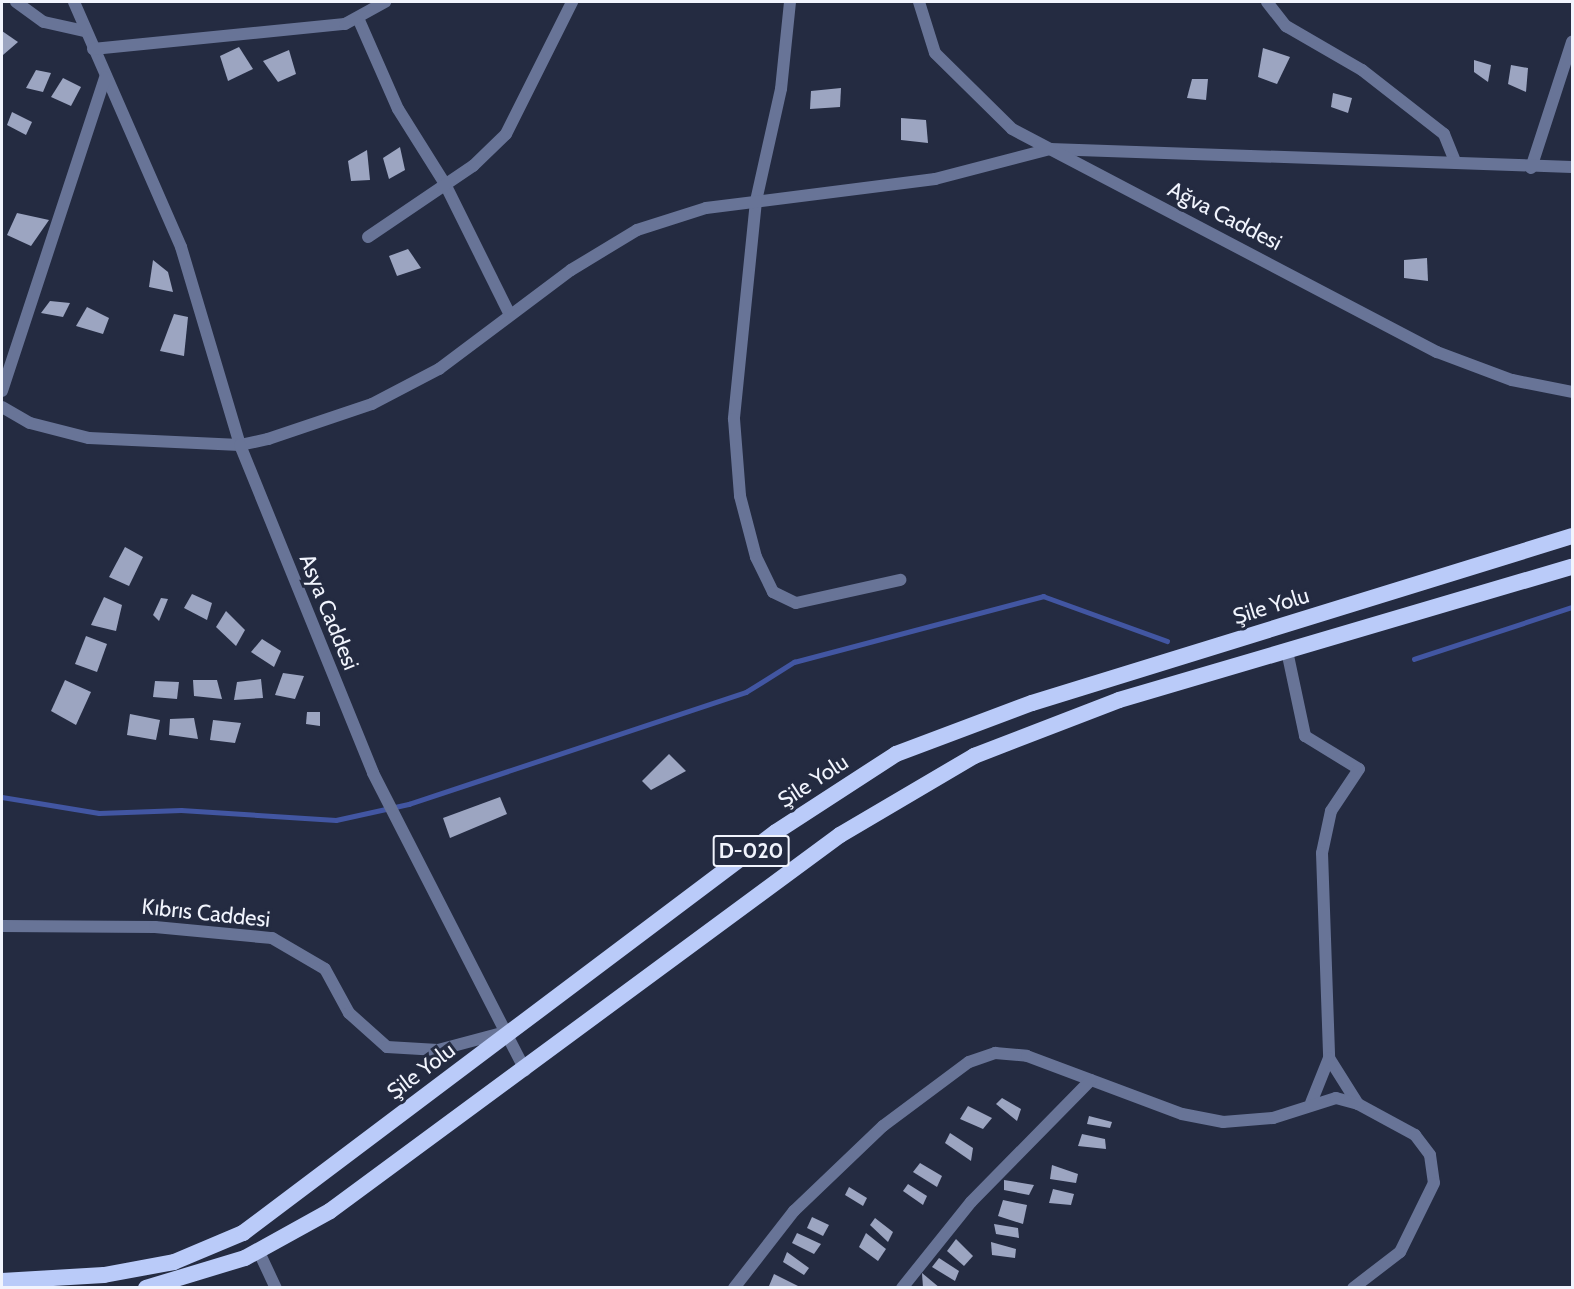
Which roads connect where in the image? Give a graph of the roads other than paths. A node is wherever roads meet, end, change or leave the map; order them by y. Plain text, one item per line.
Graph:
1 (16, 2) edge
2 (74, 2) edge
3 (385, 2) edge
4 (572, 2) edge
5 (790, 2) edge
6 (919, 2) edge
7 (1267, 2) edge
8 (358, 18) junction
9 (85, 31) junction
10 (1572, 42) edge
11 (93, 49) junction
12 (105, 78) junction
13 (1050, 149) junction
14 (1456, 163) junction
15 (1572, 167) edge
16 (1531, 168) junction
17 (445, 184) junction
18 (756, 201) junction
19 (368, 237) dead end
20 (510, 315) junction
21 (2, 391) edge
22 (1572, 392) edge
23 (2, 408) edge
24 (240, 445) junction
25 (1572, 536) edge
26 (1572, 567) edge
27 (900, 580) dead end
28 (1287, 651) junction
29 (2, 926) edge
30 (502, 1035) junction
31 (1329, 1058) junction
32 (525, 1070) junction
33 (1091, 1080) junction
34 (1311, 1103) junction
35 (1358, 1104) junction
36 (259, 1252) junction
37 (2, 1281) edge
38 (146, 1287) edge
39 (276, 1287) edge
40 (734, 1287) edge
41 (902, 1287) edge
42 (1353, 1287) edge

1 - 9 street
2 - 9 street, Asya Caddesi
3 - 8 street
4 - 17 street
5 - 18 street
6 - 13 street, Ağva Caddesi
7 - 14 street
8 - 11 street
8 - 17 street
9 - 11 street, Asya Caddesi
10 - 16 street
11 - 12 street, Asya Caddesi
12 - 21 street
12 - 24 street, Asya Caddesi
13 - 14 street
13 - 18 street
13 - 22 street, Ağva Caddesi
14 - 16 street
15 - 16 street
17 - 19 street
17 - 20 street
18 - 20 street
18 - 27 street
20 - 24 street
23 - 24 street
24 - 30 street, Asya Caddesi
25 - 30 highway, Şile Yolu / D-020
26 - 28 highway, D-020
28 - 31 street
28 - 32 highway, D-020
29 - 30 street, Kıbrıs Caddesi
30 - 32 street
30 - 37 highway, Şile Yolu / D-020
31 - 34 street
31 - 35 street
32 - 36 highway, D-020
33 - 34 street
33 - 40 street
33 - 41 street
34 - 35 street
35 - 42 street
36 - 38 highway, D-020
36 - 39 street

